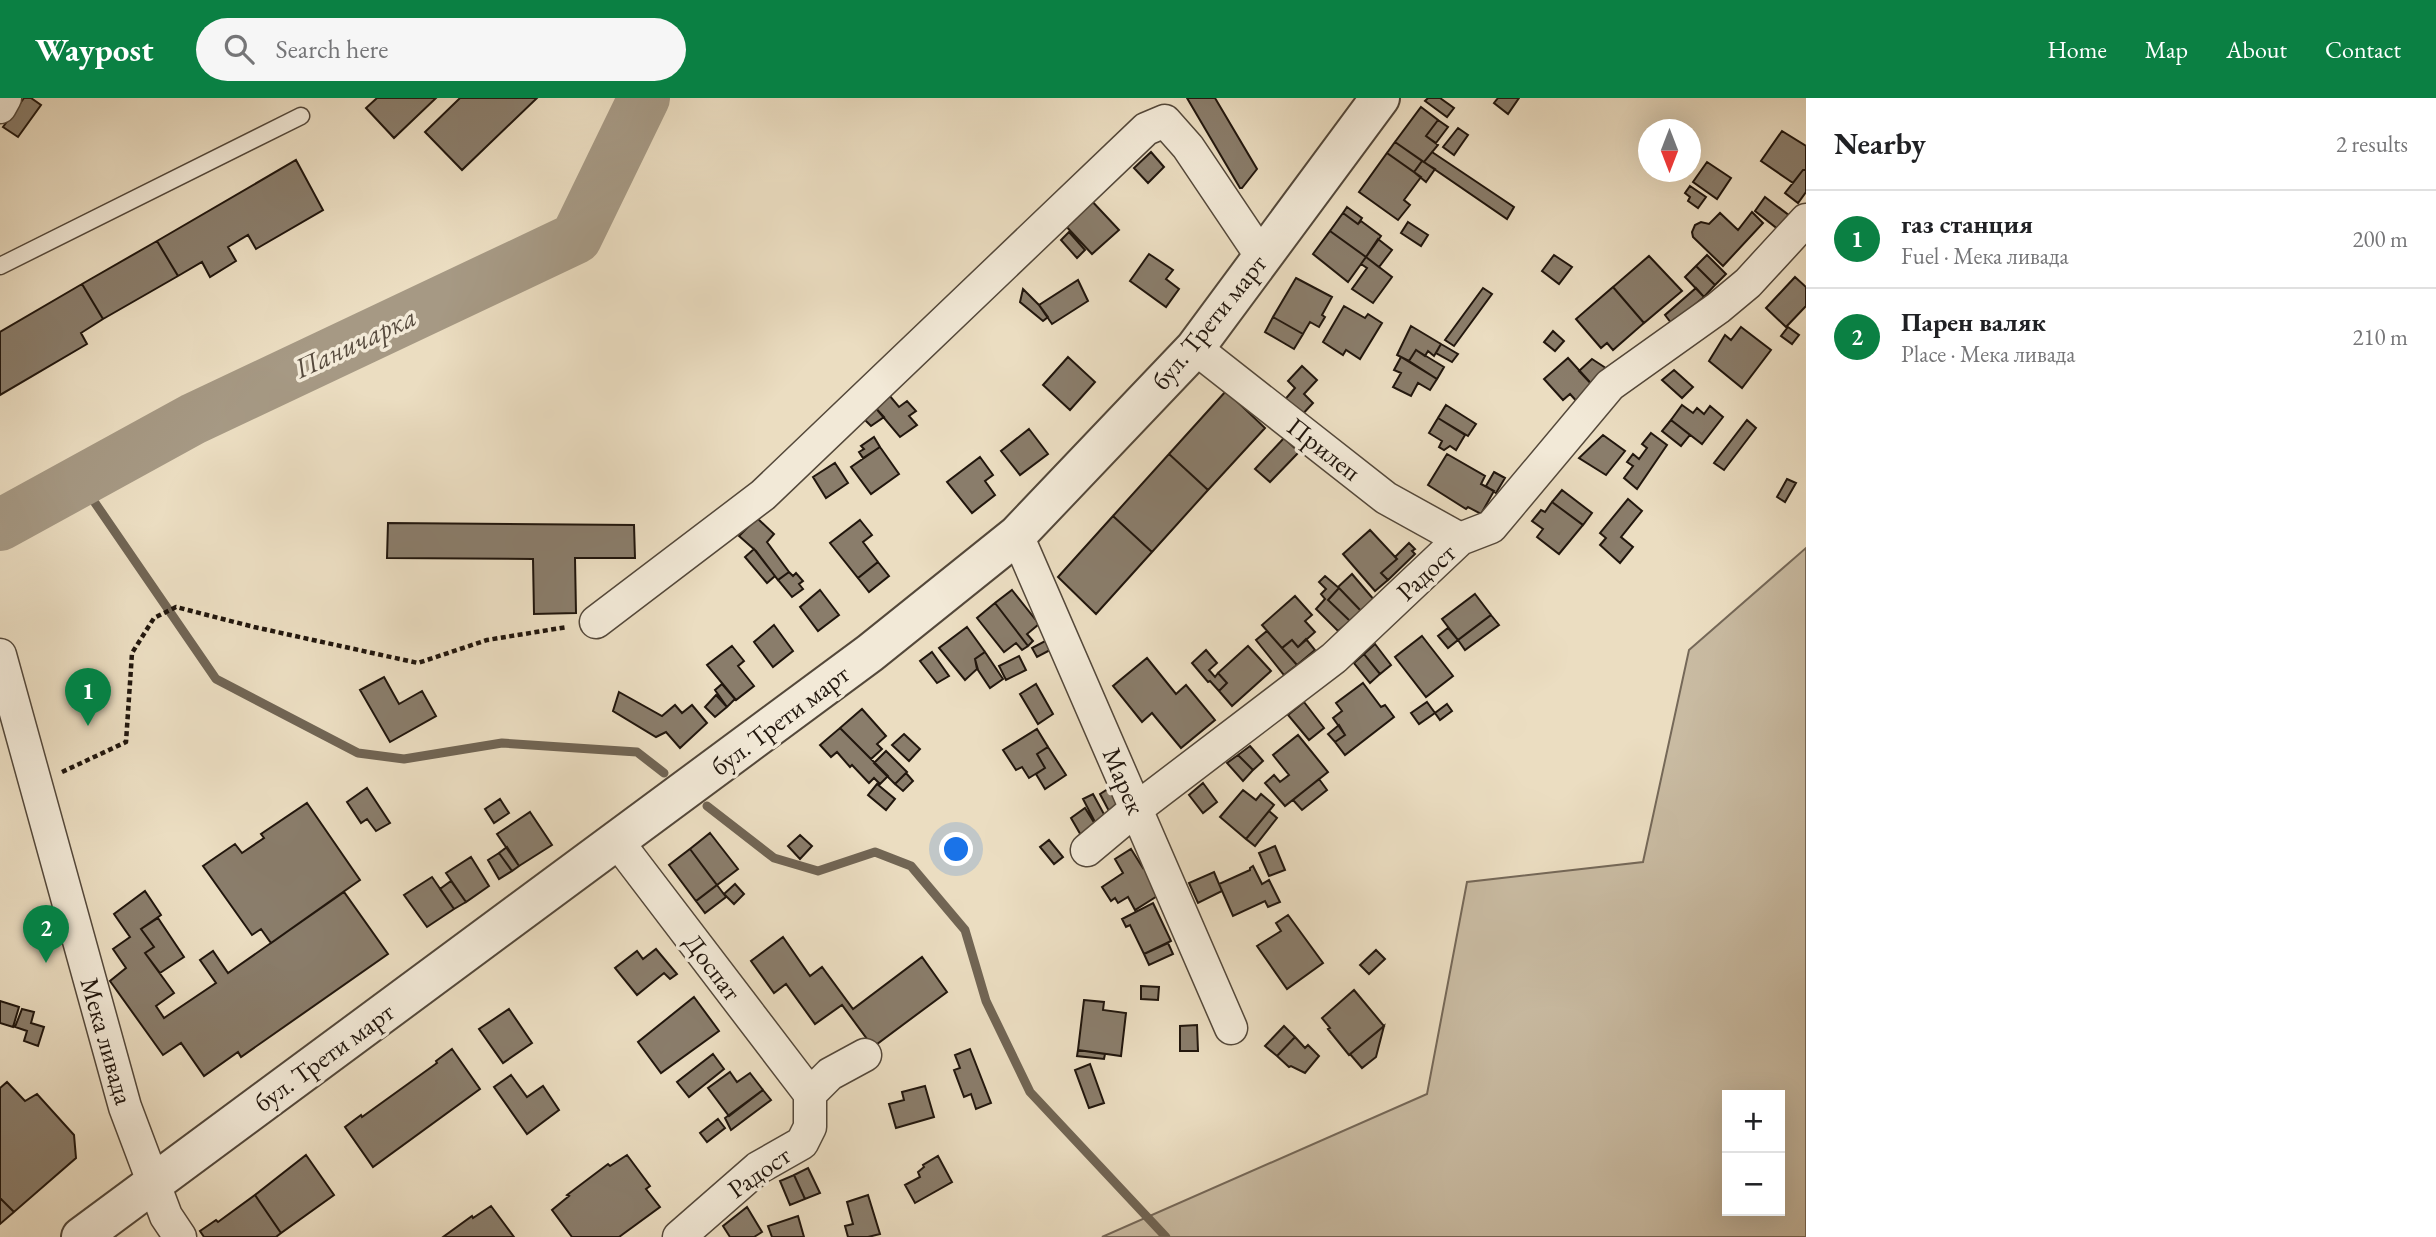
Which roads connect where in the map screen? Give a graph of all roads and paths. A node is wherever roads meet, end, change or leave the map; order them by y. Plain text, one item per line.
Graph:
1 (5, 98) edge
2 (1380, 98) edge
3 (0, 107) edge
4 (301, 116) dead end
5 (1806, 220) edge
6 (1262, 257) junction
7 (0, 266) edge
8 (1195, 348) junction
9 (1017, 535) junction
10 (1460, 539) junction
11 (596, 622) joint
12 (0, 655) edge
13 (36, 783) junction
14 (1136, 809) junction
15 (617, 841) junction
16 (1087, 850) dead end
17 (1231, 1028) dead end
18 (865, 1055) dead end
19 (810, 1094) junction
20 (154, 1182) junction
21 (81, 1237) edge
22 (180, 1237) edge
23 (679, 1237) edge

1 - 3 street
2 - 6 street, бул. Трети март
4 - 7 lane
5 - 10 street, Радост
6 - 8 street, бул. Трети март
6 - 11 street
8 - 9 street, бул. Трети март
8 - 10 street, Прилеп
9 - 14 street, Марек
9 - 15 street, бул. Трети март
10 - 14 street, Радост
11 - 13 path
12 - 13 street, Мека ливада
13 - 20 street, Мека ливада
14 - 16 street, Радост
14 - 17 street, Марек
15 - 19 street, Доспат
15 - 20 street, бул. Трети март
18 - 19 street
19 - 23 street, Радост
20 - 21 street, бул. Трети март
20 - 22 street, Мека ливада

